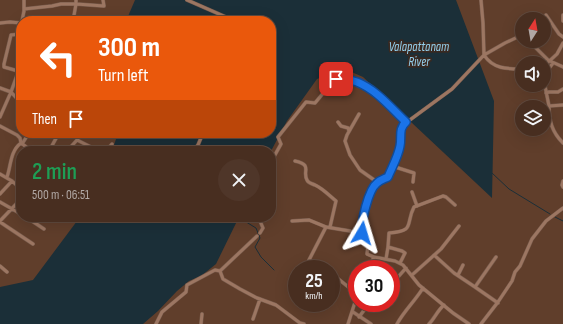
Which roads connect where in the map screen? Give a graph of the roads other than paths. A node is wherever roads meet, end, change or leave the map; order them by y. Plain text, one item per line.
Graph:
1 (24, 0) edge
2 (103, 0) edge
3 (187, 0) edge
4 (481, 0) edge
5 (76, 2) edge
6 (24, 9) junction
7 (563, 15) edge
8 (23, 16) edge
9 (74, 16) edge
10 (224, 16) edge
11 (563, 21) edge
12 (0, 22) edge
13 (16, 22) edge
14 (551, 23) edge
15 (16, 34) edge
16 (563, 37) edge
17 (515, 38) edge
18 (563, 43) edge
19 (537, 48) edge
20 (484, 55) junction
21 (546, 56) edge
22 (551, 61) joint
23 (563, 67) edge
24 (515, 69) edge
25 (16, 70) edge
26 (16, 77) edge
27 (0, 88) edge
28 (563, 89) edge
29 (11, 92) junction
30 (546, 93) joint
31 (16, 98) edge
32 (547, 100) edge
33 (563, 105) edge
34 (551, 106) edge
35 (359, 114) dead end
36 (0, 116) edge
37 (338, 122) dead end
38 (406, 122) junction
39 (551, 125) edge
40 (0, 126) edge
41 (349, 131) junction
42 (16, 135) edge
43 (20, 138) edge
44 (26, 138) edge
45 (77, 140) joint
46 (22, 143) junction
47 (563, 143) edge
48 (18, 146) edge
49 (26, 146) edge
50 (72, 146) edge
51 (89, 146) edge
52 (16, 149) edge
53 (276, 153) edge
54 (295, 161) dead end
55 (392, 166) junction
56 (0, 174) edge
57 (7, 177) junction
58 (12, 181) junction
59 (563, 181) edge
60 (377, 182) junction
61 (413, 182) dead end
62 (16, 185) edge
63 (563, 187) edge
64 (412, 192) dead end
65 (0, 194) edge
66 (0, 202) edge
67 (16, 204) edge
68 (455, 205) dead end
69 (417, 206) junction
70 (12, 208) junction
71 (563, 208) edge
72 (16, 211) edge
73 (292, 221) dead end
74 (0, 222) edge
75 (34, 222) edge
76 (260, 222) edge
77 (459, 226) dead end
78 (328, 227) junction
79 (44, 229) dead end
80 (362, 236) junction
81 (32, 244) dead end
82 (388, 247) junction
83 (434, 255) junction
84 (374, 257) junction
85 (496, 257) dead end
86 (386, 259) junction
87 (309, 260) edge
88 (372, 260) edge
89 (390, 260) edge
90 (400, 263) joint
91 (462, 264) dead end
92 (0, 266) edge
93 (406, 268) junction
94 (220, 271) junction
95 (7, 272) dead end
96 (400, 275) edge
97 (412, 275) junction
98 (458, 275) junction
99 (340, 281) edge
100 (348, 287) edge
101 (423, 288) junction
102 (475, 288) junction
103 (260, 299) junction
104 (498, 303) junction
105 (444, 305) junction
106 (353, 312) joint
107 (363, 312) edge
108 (202, 314) dead end
109 (360, 317) junction
110 (253, 319) dead end
111 (156, 324) edge
112 (201, 324) edge
113 (304, 324) edge
114 (348, 324) edge
115 (371, 324) edge
116 (397, 324) edge
117 (429, 324) edge
118 (469, 324) edge
119 (481, 324) edge

1 - 6 street
2 - 5 street
3 - 10 street
4 - 20 street
5 - 6 street
5 - 9 street
6 - 8 street
7 - 11 street
12 - 13 street
14 - 16 street
15 - 25 street
17 - 20 street
18 - 22 street
19 - 21 street
20 - 24 street
20 - 38 street
22 - 23 street
26 - 29 street
27 - 29 street
28 - 30 street
29 - 31 street
29 - 36 street
30 - 32 street
33 - 34 street
35 - 41 street
37 - 41 street
38 - 53 street
38 - 55 street
39 - 47 street
40 - 42 street
41 - 60 street
43 - 46 street
44 - 46 street
45 - 50 street
45 - 51 street
46 - 48 street
46 - 49 street
52 - 57 street
54 - 78 street
55 - 60 street
55 - 61 street
56 - 57 street
57 - 58 street
58 - 62 street
58 - 65 street
59 - 63 street
60 - 80 street
64 - 69 street
66 - 70 street
67 - 70 street
68 - 69 street
69 - 82 street
70 - 72 street
70 - 74 street
71 - 104 street
73 - 78 street
74 - 81 street
75 - 79 street
76 - 94 street
77 - 83 street
78 - 80 street
78 - 87 street
80 - 84 street
82 - 86 street
82 - 90 street
83 - 97 street
83 - 98 street
84 - 86 street
84 - 88 street
85 - 102 street
86 - 89 street
90 - 93 street
91 - 98 street
92 - 95 street
93 - 96 street
93 - 97 street
94 - 103 street
94 - 111 street
97 - 101 street
98 - 102 street
99 - 100 street
101 - 105 street
101 - 116 street
102 - 104 street
103 - 110 street
103 - 113 street
104 - 119 street
105 - 117 street
105 - 118 street
106 - 109 street
106 - 114 street
107 - 109 street
108 - 112 street
109 - 115 street

